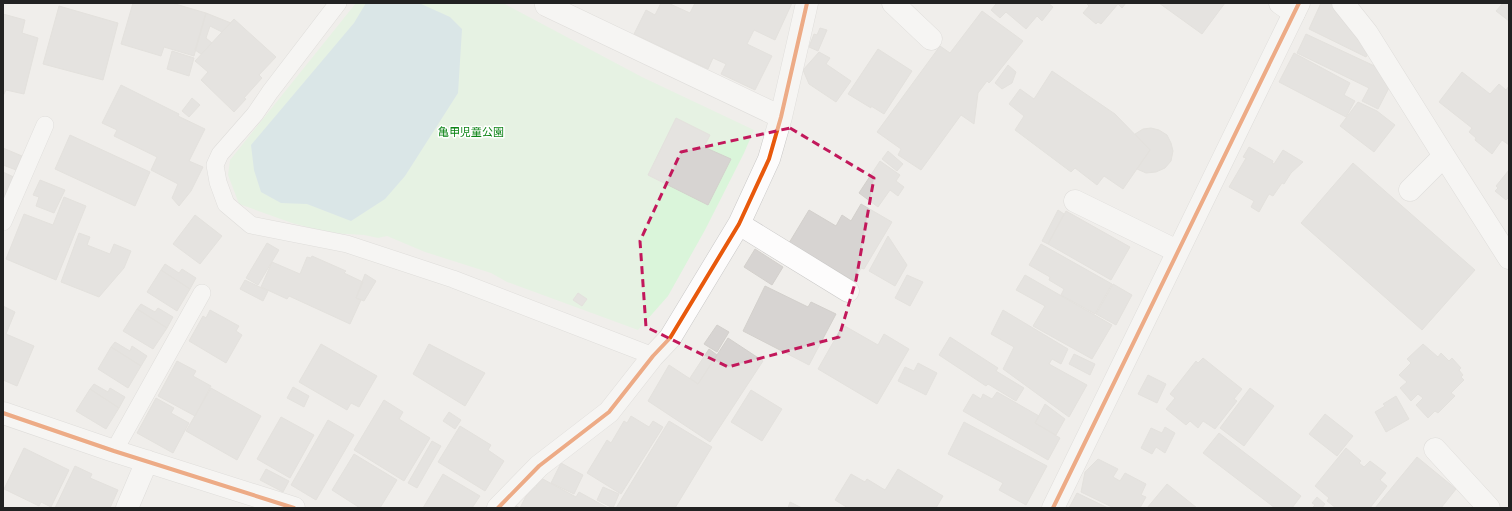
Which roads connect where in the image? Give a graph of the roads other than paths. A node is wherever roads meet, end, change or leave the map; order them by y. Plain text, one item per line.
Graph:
1 (338, 3) edge
2 (807, 3) edge
3 (893, 3) edge
4 (1343, 3) edge
5 (546, 5) dead end
6 (1291, 6) edge
7 (931, 39) dead end
8 (781, 117) junction
9 (45, 125) dead end
10 (1444, 156) junction
11 (1410, 190) dead end
12 (1075, 201) dead end
13 (3, 222) edge
14 (739, 224) junction
15 (1177, 251) junction
16 (1509, 258) edge
17 (848, 290) dead end
18 (202, 293) dead end
19 (653, 356) junction
20 (3, 413) edge
21 (1435, 449) dead end
22 (114, 451) junction
23 (147, 461) junction
24 (126, 508) edge
25 (294, 508) edge
26 (498, 508) edge
27 (1053, 508) edge
28 (1489, 508) edge

1 - 19 lane
2 - 8 street
3 - 7 street
4 - 10 street
5 - 8 street
6 - 15 street
8 - 14 street
9 - 13 lane
10 - 11 street
10 - 16 street
12 - 15 street
14 - 17 street
14 - 19 street
15 - 27 street
18 - 22 lane
19 - 26 street
20 - 22 street
21 - 28 street
22 - 23 street
23 - 24 street
23 - 25 street

